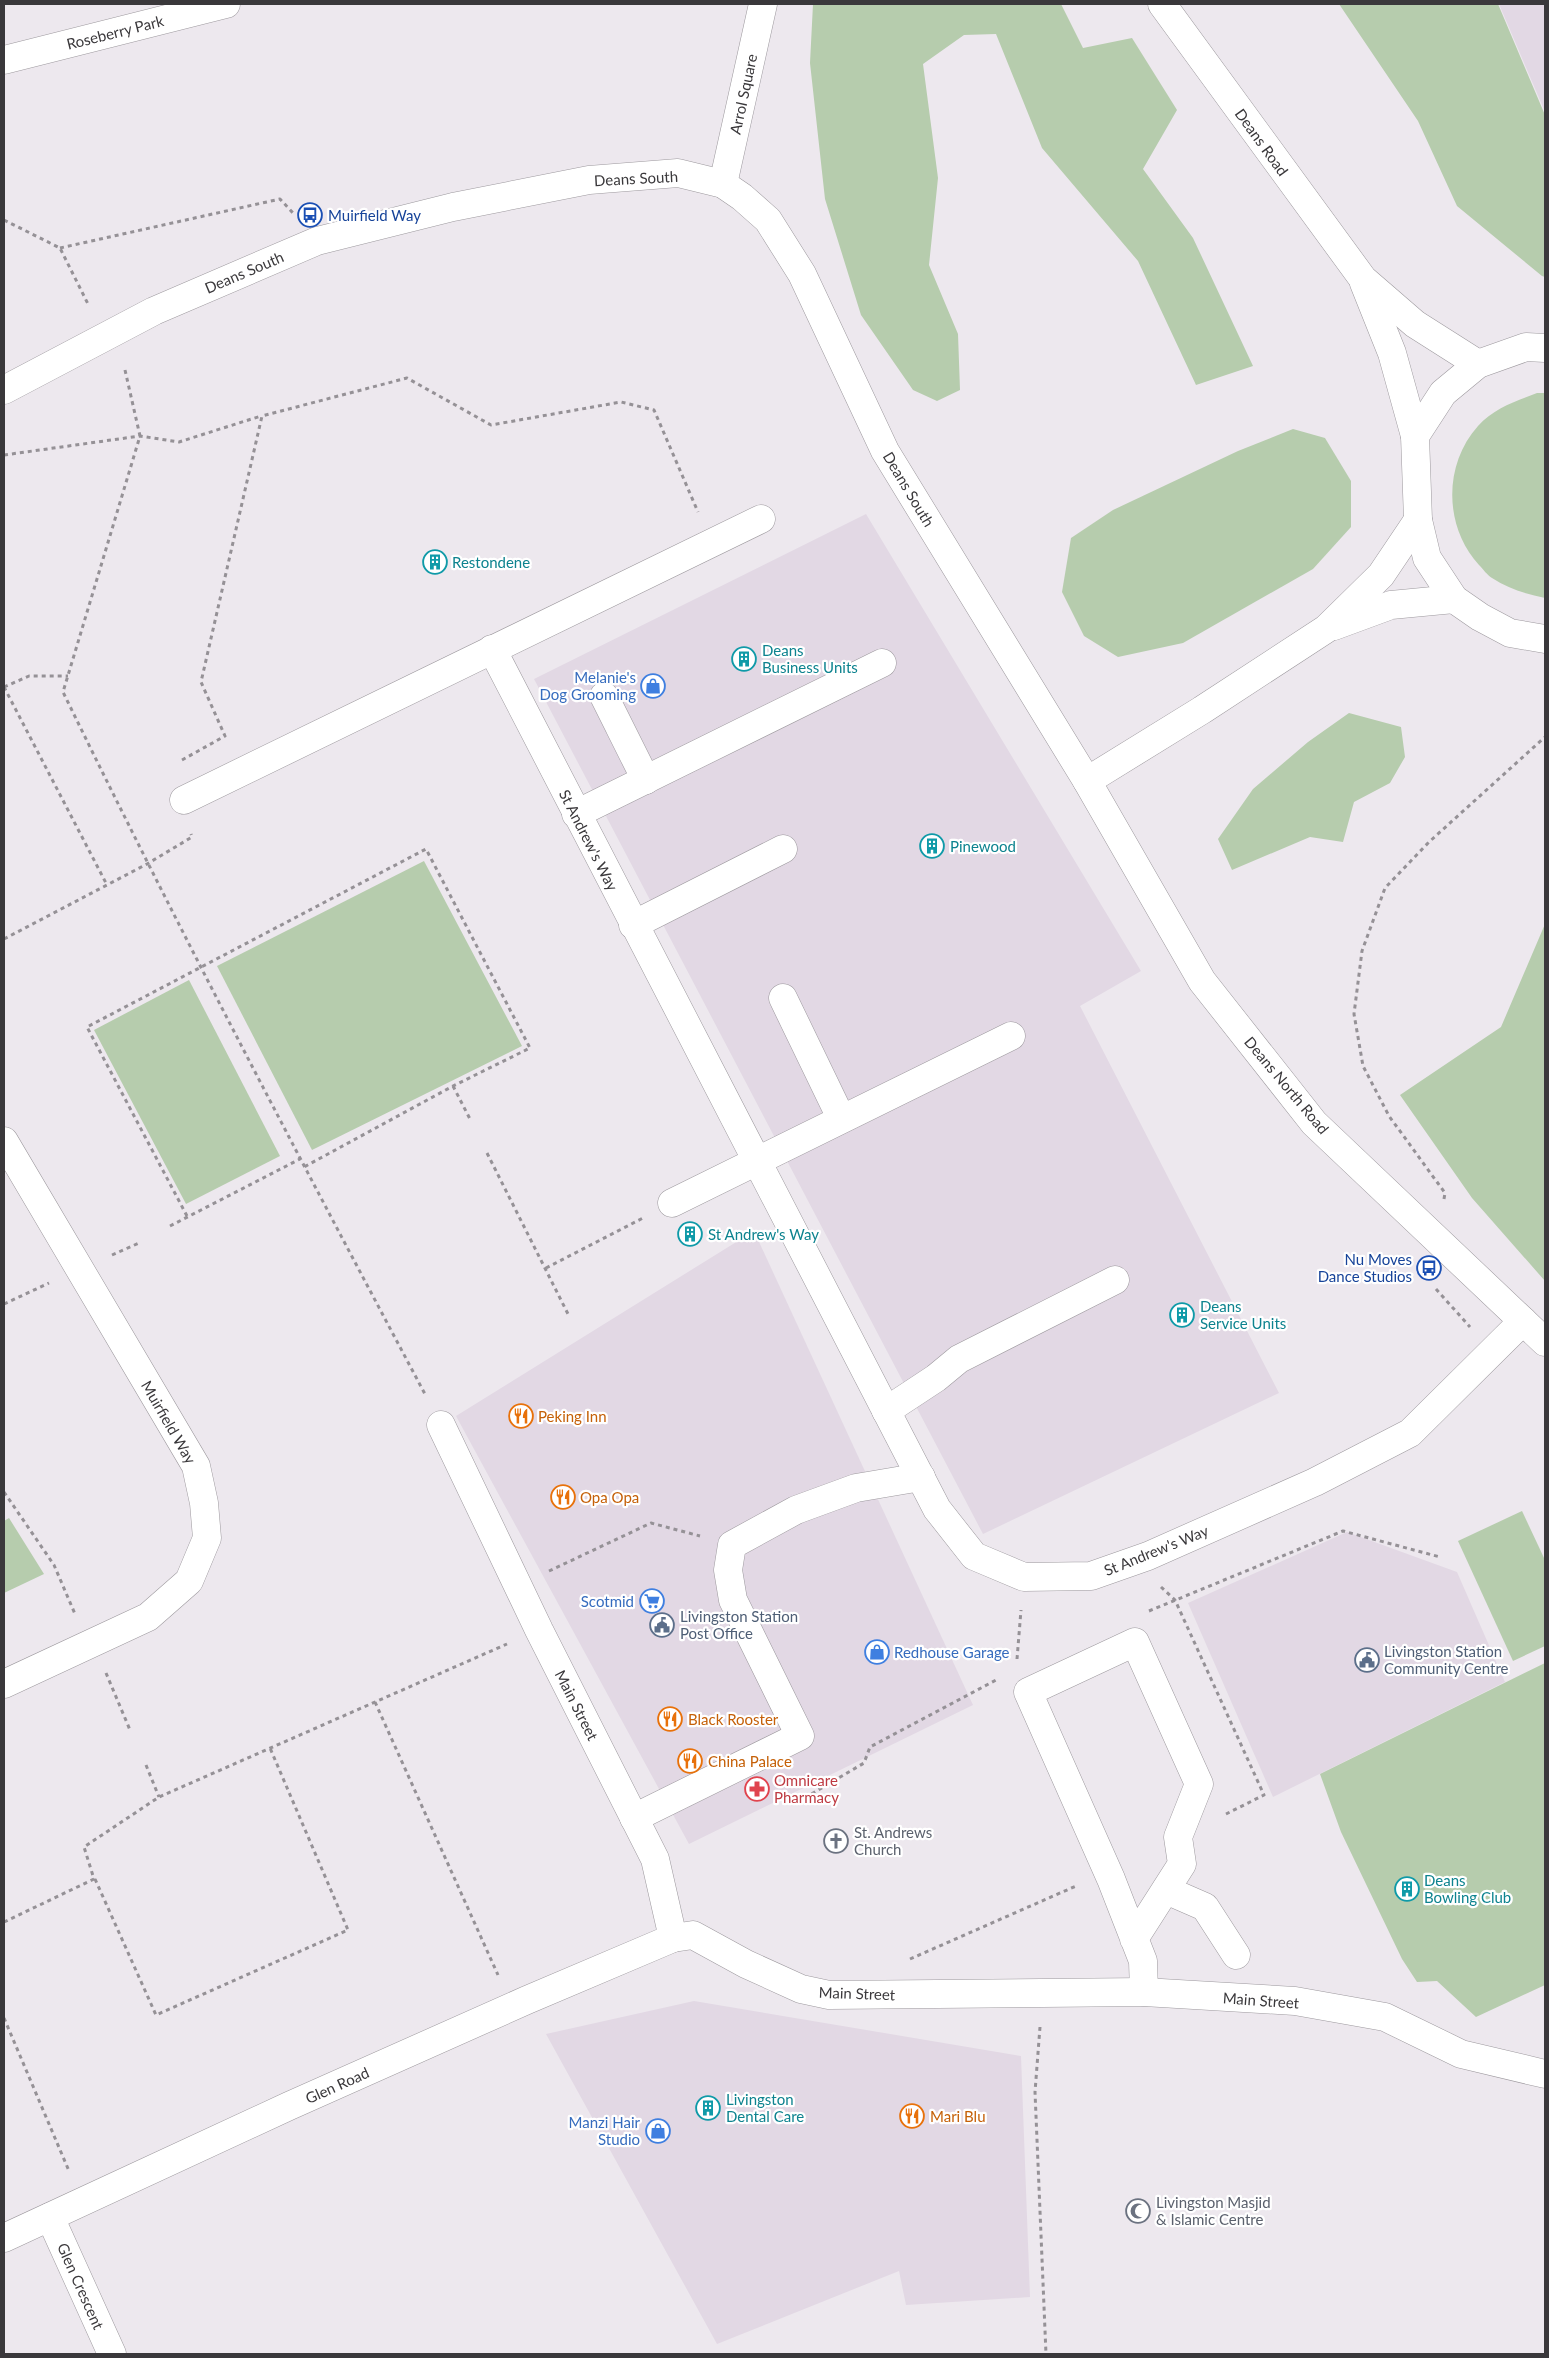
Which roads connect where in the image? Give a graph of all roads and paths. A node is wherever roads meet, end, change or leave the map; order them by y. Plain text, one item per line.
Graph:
1 (226, 4) edge
2 (763, 4) edge
3 (1162, 4) edge
4 (4, 60) edge
5 (723, 184) junction
6 (4, 220) edge
7 (317, 241) junction
8 (60, 248) junction
9 (1363, 280) junction
10 (88, 304) dead end
11 (1545, 348) edge
12 (1478, 364) junction
13 (125, 370) dead end
14 (4, 390) edge
15 (262, 416) junction
16 (140, 436) junction
17 (1416, 436) junction
18 (4, 455) edge
19 (760, 519) dead end
20 (1418, 520) junction
21 (712, 543) junction
22 (1454, 599) junction
23 (1326, 629) junction
24 (1545, 639) edge
25 (492, 649) junction
26 (882, 663) dead end
27 (68, 676) junction
28 (4, 687) edge
29 (604, 696) dead end
30 (1545, 737) edge
31 (646, 780) junction
32 (1087, 781) junction
33 (184, 800) junction
34 (576, 814) junction
35 (783, 849) dead end
36 (147, 864) junction
37 (107, 885) junction
38 (633, 925) junction
39 (4, 939) edge
40 (199, 967) junction
41 (783, 998) dead end
42 (1011, 1036) dead end
43 (453, 1086) junction
44 (841, 1118) junction
45 (470, 1120) dead end
46 (4, 1141) edge
47 (487, 1153) dead end
48 (300, 1159) junction
49 (757, 1159) junction
50 (304, 1167) junction
51 (672, 1203) joint
52 (187, 1216) junction
53 (170, 1226) dead end
54 (1438, 1240) junction
55 (546, 1268) junction
56 (1115, 1280) dead end
57 (1432, 1285) dead end
58 (568, 1314) dead end
59 (1523, 1321) junction
60 (1545, 1342) edge
61 (1492, 1352) junction
62 (886, 1411) junction
63 (441, 1425) joint
64 (921, 1477) junction
65 (4, 1492) edge
66 (732, 1545) junction
67 (1440, 1558) dead end
68 (1024, 1577) junction
69 (519, 1585) junction
70 (1140, 1615) dead end
71 (539, 1630) junction
72 (91, 1644) junction
73 (1023, 1681) junction
74 (4, 1684) edge
75 (375, 1702) junction
76 (130, 1730) dead end
77 (270, 1748) junction
78 (146, 1765) dead end
79 (159, 1797) junction
80 (798, 1802) dead end
81 (634, 1818) junction
82 (94, 1879) junction
83 (1166, 1890) junction
84 (4, 1922) edge
85 (673, 1938) junction
86 (1134, 1939) junction
87 (1236, 1955) dead end
88 (1144, 1992) junction
89 (1043, 1994) junction
90 (512, 2007) junction
91 (4, 2018) edge
92 (1545, 2074) edge
93 (82, 2202) junction
94 (50, 2217) junction
95 (4, 2238) edge
96 (112, 2354) edge
97 (1046, 2354) edge

1 - 4 street, Roseberry Park
2 - 5 street, Arrol Square
3 - 9 street, Deans Road
5 - 7 street, Deans South
5 - 32 street, Deans South
6 - 8 path
7 - 8 path
7 - 14 street, Deans South
8 - 10 path
9 - 12 street, Deans Road
9 - 17 street, Deans Road
11 - 12 street
12 - 17 street
13 - 16 path
15 - 16 path
15 - 21 path
15 - 33 path
16 - 18 path
16 - 27 path
17 - 20 street, Deans Road
19 - 21 street
20 - 22 street, Deans Road
20 - 23 street
21 - 25 street
22 - 23 street
22 - 24 street
23 - 32 street
25 - 33 street
25 - 34 street, St Andrew's Way
26 - 31 street
27 - 28 path
27 - 36 path
28 - 37 path
29 - 31 street
30 - 54 path
31 - 34 street
32 - 54 street, Deans North Road
33 - 36 path
34 - 38 street, St Andrew's Way
35 - 38 street
36 - 37 path
36 - 40 path
37 - 39 path
38 - 49 street, St Andrew's Way
40 - 43 path
40 - 48 path
40 - 52 path
41 - 44 street
42 - 44 street
43 - 45 path
43 - 50 path
44 - 49 street
46 - 72 street, Muirfield Way
47 - 55 path
48 - 50 path
48 - 52 path
49 - 51 street
49 - 62 street, St Andrew's Way
50 - 63 path
51 - 55 path
52 - 53 path
54 - 59 street, Deans North Road
55 - 58 path
56 - 62 street
57 - 61 path
59 - 60 street, Deans North Road
59 - 61 street, St Andrew's Way
61 - 68 street, St Andrew's Way
62 - 64 street, St Andrew's Way
63 - 69 street, Main Street
64 - 66 street
64 - 68 street, St Andrew's Way
65 - 72 path
66 - 69 path
66 - 81 street
67 - 70 path
68 - 73 path
69 - 71 street, Main Street
71 - 75 path
71 - 81 street, Main Street
72 - 74 street, Muirfield Way
72 - 76 path
73 - 80 path
73 - 83 street
73 - 86 street
75 - 77 path
75 - 90 path
77 - 79 path
77 - 82 path
78 - 79 path
79 - 82 path
81 - 85 street, Main Street
82 - 84 path
83 - 86 street
83 - 87 street
85 - 89 street, Main Street
85 - 90 street, Glen Road
86 - 88 street
88 - 89 street, Main Street
88 - 92 street, Main Street
89 - 97 path
90 - 93 street, Glen Road
91 - 93 path
93 - 94 street, Glen Road
94 - 95 street, Glen Road
94 - 96 street, Glen Crescent

